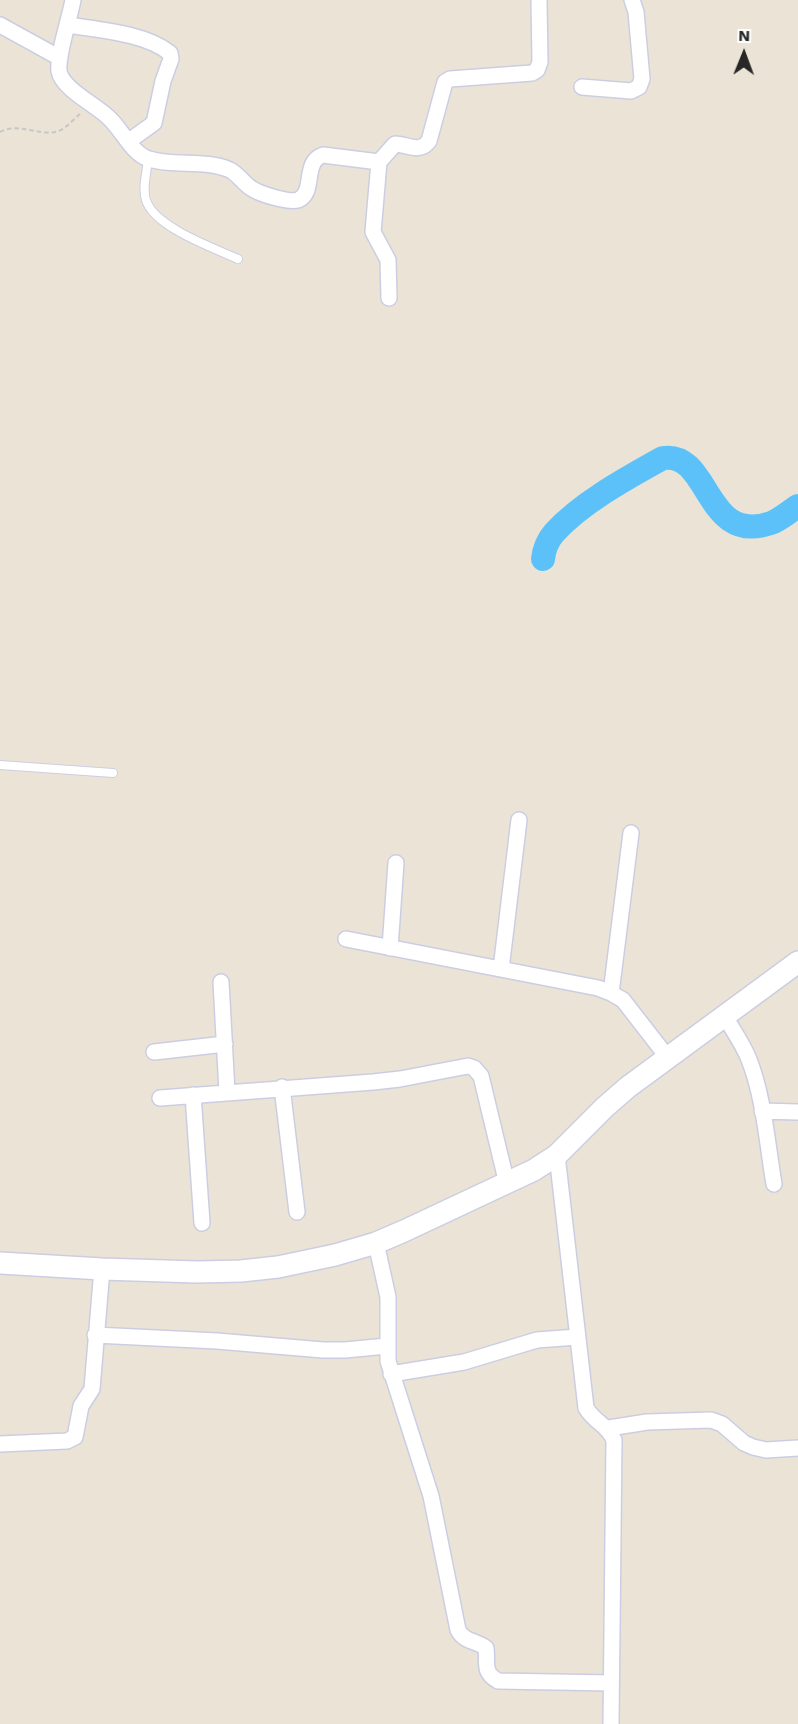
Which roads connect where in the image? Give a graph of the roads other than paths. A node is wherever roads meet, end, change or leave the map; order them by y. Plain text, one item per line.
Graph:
1 (73, 0) edge
2 (539, 0) edge
3 (632, 0) edge
4 (0, 25) edge
5 (68, 25) junction
6 (60, 58) junction
7 (582, 87) dead end
8 (129, 141) junction
9 (148, 159) junction
10 (379, 162) junction
11 (238, 259) dead end
12 (389, 298) dead end
13 (0, 765) edge
14 (113, 773) dead end
15 (519, 820) dead end
16 (631, 833) dead end
17 (396, 863) dead end
18 (346, 939) dead end
19 (390, 948) junction
20 (798, 962) edge
21 (501, 969) junction
22 (221, 982) dead end
23 (611, 993) junction
24 (724, 1016) junction
25 (225, 1044) junction
26 (154, 1052) dead end
27 (668, 1058) junction
28 (282, 1087) junction
29 (227, 1092) junction
30 (193, 1095) junction
31 (160, 1098) dead end
32 (762, 1111) junction
33 (798, 1112) edge
34 (557, 1155) junction
35 (507, 1184) junction
36 (774, 1184) dead end
37 (297, 1212) dead end
38 (202, 1223) dead end
39 (376, 1243) junction
40 (0, 1263) edge
41 (102, 1269) junction
42 (95, 1335) junction
43 (577, 1337) junction
44 (387, 1346) junction
45 (391, 1374) junction
46 (609, 1428) junction
47 (0, 1444) edge
48 (798, 1448) edge
49 (611, 1683) junction
50 (611, 1724) edge

1 - 5 street
2 - 10 street
3 - 7 street
4 - 6 street
5 - 6 street
5 - 8 street
6 - 8 street
8 - 9 street
9 - 10 street
9 - 11 lane
10 - 12 street
13 - 14 lane
15 - 21 street
16 - 23 street
17 - 19 street
18 - 19 street
19 - 21 street
20 - 24 street
21 - 23 street
22 - 25 street
23 - 27 street
24 - 27 street
24 - 32 street
25 - 26 street
25 - 29 street
27 - 34 street
28 - 29 street
28 - 35 street
28 - 37 street
29 - 30 street
30 - 31 street
30 - 38 street
32 - 33 street
32 - 36 street
34 - 35 street
34 - 43 street
35 - 39 street
39 - 41 street
39 - 44 street
40 - 41 street
41 - 42 street
42 - 44 street
42 - 47 street
43 - 45 street
43 - 46 street
44 - 45 street
45 - 49 street
46 - 48 street
46 - 49 street
49 - 50 street

